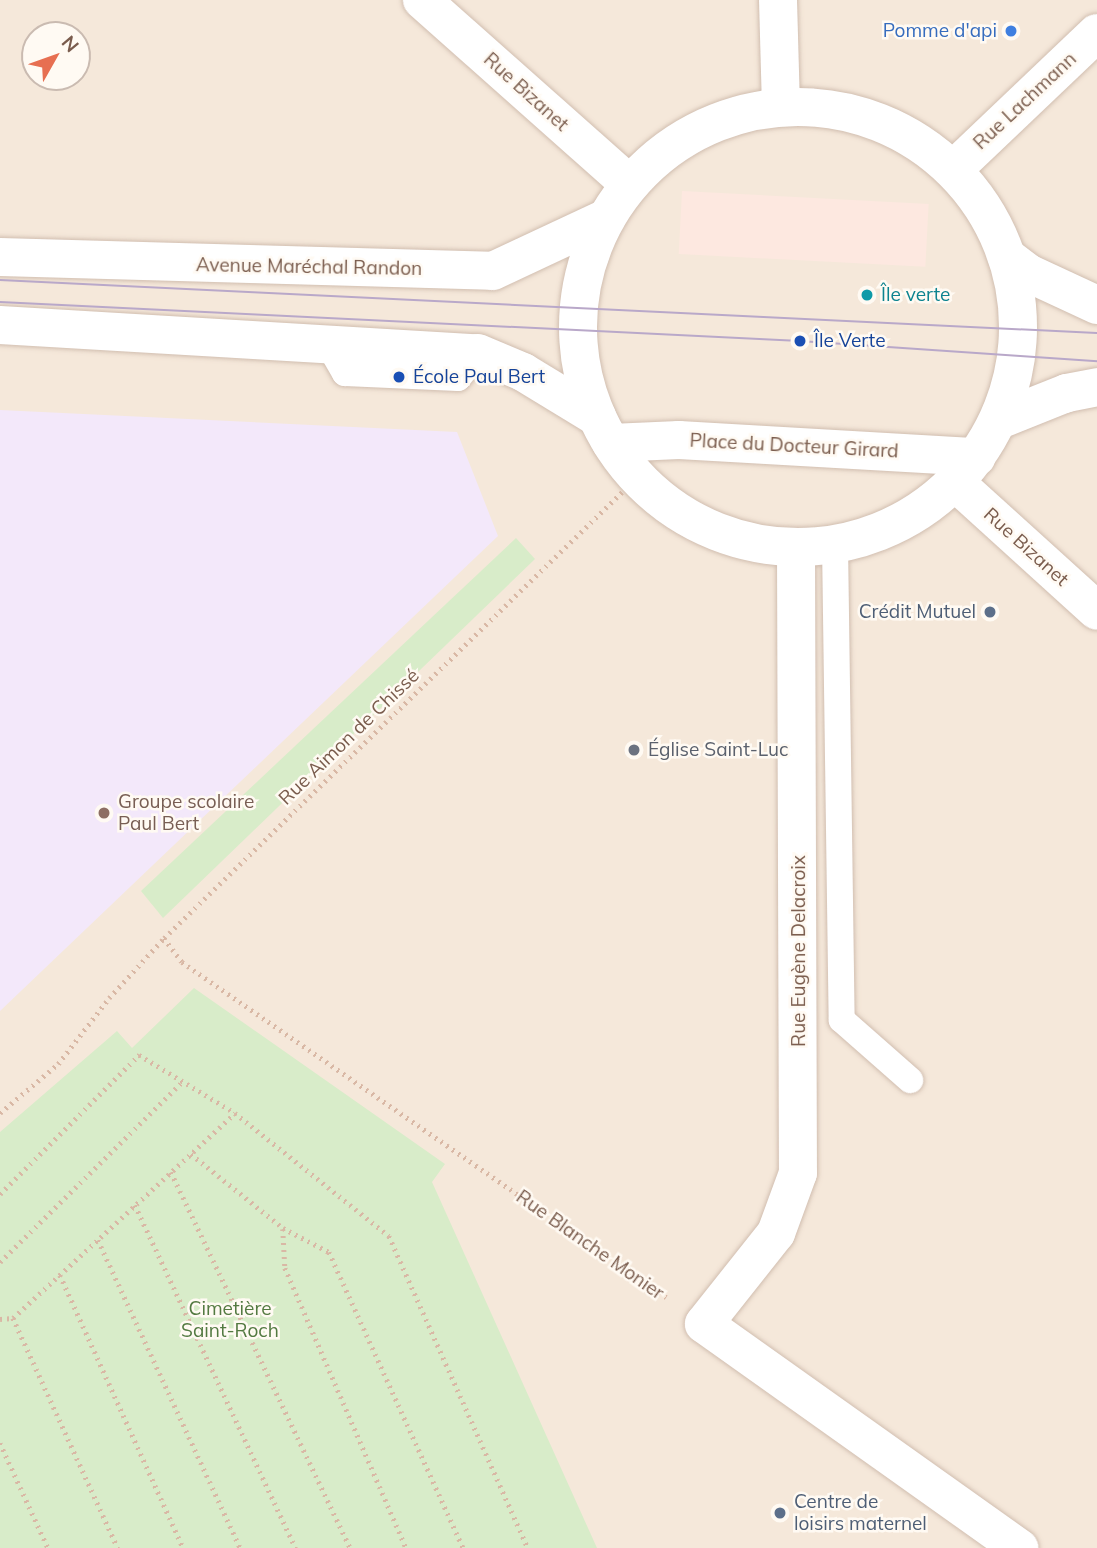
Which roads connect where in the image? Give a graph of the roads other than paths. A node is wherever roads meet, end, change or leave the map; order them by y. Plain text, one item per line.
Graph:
1 (422, 0) edge
2 (778, 0) edge
3 (1097, 33) edge
4 (781, 107) junction
5 (954, 169) junction
6 (629, 184) junction
7 (606, 218) junction
8 (0, 257) edge
9 (1007, 257) junction
10 (1097, 305) edge
11 (0, 325) edge
12 (1097, 387) edge
13 (999, 420) junction
14 (604, 430) junction
15 (967, 470) junction
16 (835, 544) junction
17 (796, 549) junction
18 (1097, 611) edge
19 (910, 1080) dead end
20 (1019, 1548) edge

1 - 6 street, Rue Bizanet
2 - 4 street
3 - 5 street, Rue Lachmann
4 - 5 street
4 - 6 street
5 - 9 street
6 - 7 street
7 - 8 street, Avenue Maréchal Randon
7 - 14 street
9 - 10 street
9 - 13 street
11 - 14 street
12 - 13 street
13 - 15 street
14 - 15 street, Place du Docteur Girard
14 - 17 street
15 - 16 street
15 - 18 street, Rue Bizanet
16 - 17 street
16 - 19 lane
17 - 20 street, Rue Eugène Delacroix

